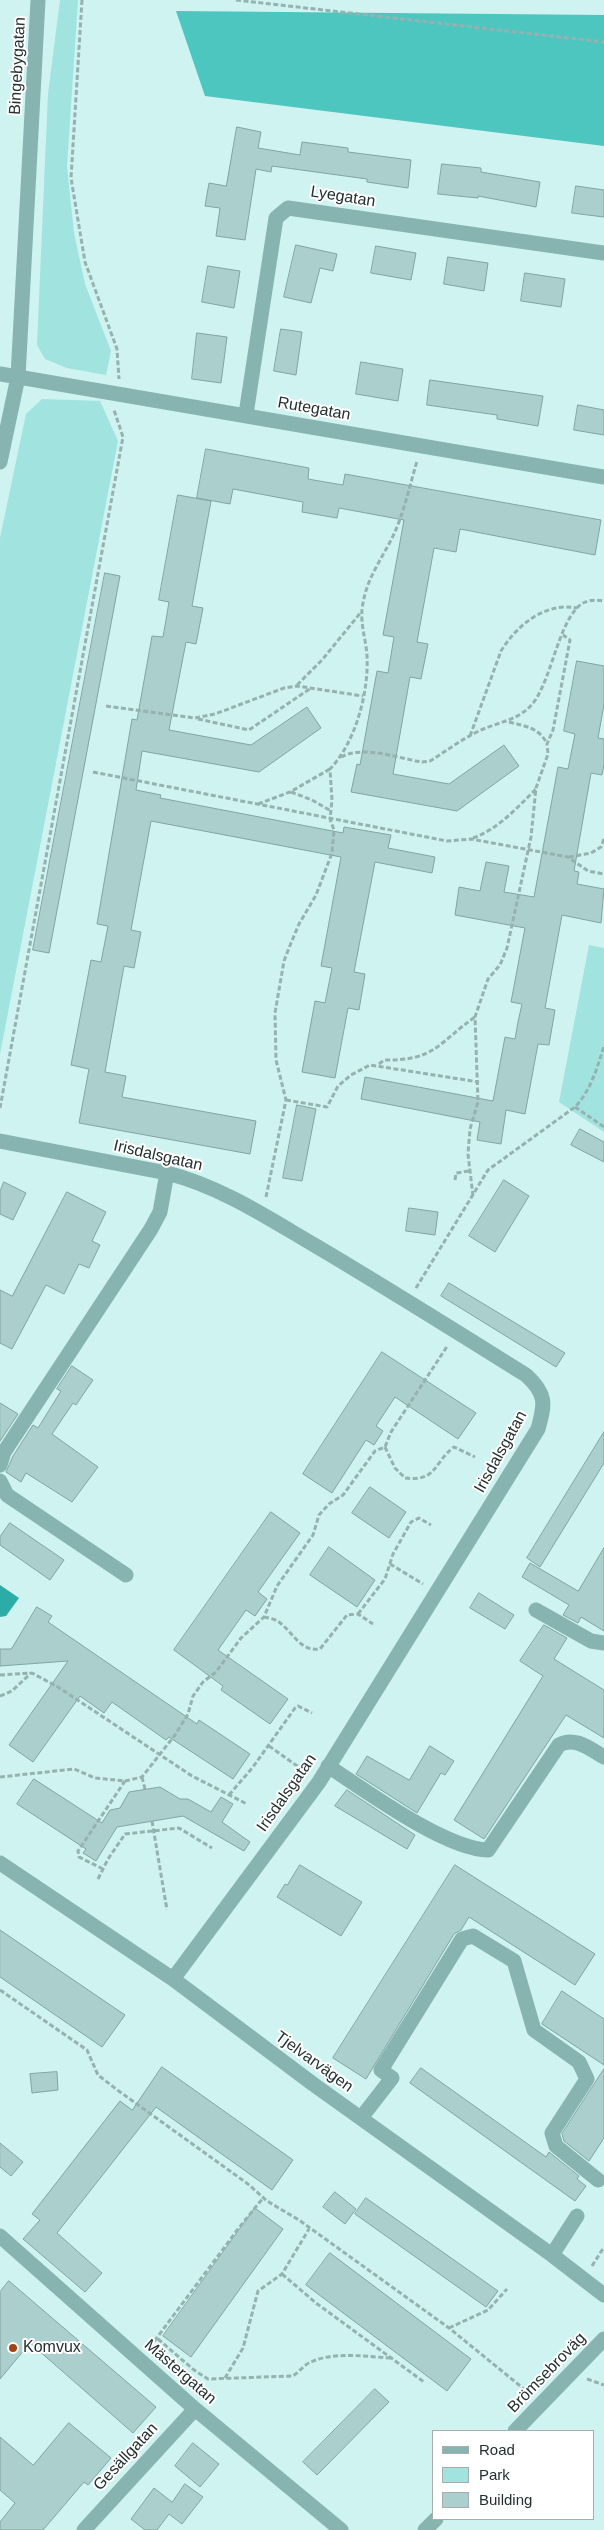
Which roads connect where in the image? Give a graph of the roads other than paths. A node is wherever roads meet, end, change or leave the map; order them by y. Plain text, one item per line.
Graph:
1 (38, 0) edge
2 (604, 253) edge
3 (0, 374) edge
4 (18, 377) junction
5 (246, 414) junction
6 (0, 462) edge
7 (604, 476) edge
8 (0, 1141) edge
9 (167, 1173) junction
10 (0, 1465) edge
11 (0, 1480) edge
12 (126, 1575) dead end
13 (536, 1610) dead end
14 (604, 1643) edge
15 (604, 1757) edge
16 (328, 1766) junction
17 (0, 1863) edge
18 (173, 1979) junction
19 (361, 2118) junction
20 (598, 2180) dead end
21 (577, 2216) dead end
22 (0, 2236) edge
23 (552, 2255) junction
24 (604, 2295) edge
25 (604, 2339) edge
26 (195, 2409) junction
27 (516, 2430) edge
28 (84, 2530) edge
29 (341, 2530) edge

1 - 4 street, Bingebygatan
2 - 5 street, Lyegatan
3 - 4 street, Rutegatan
4 - 5 street, Rutegatan
4 - 6 street, Bingebygatan
5 - 7 street, Rutegatan
8 - 9 street, Irisdalsgatan
9 - 10 street
9 - 16 street, Irisdalsgatan
11 - 12 street
13 - 14 street
15 - 16 street
16 - 18 street, Irisdalsgatan
17 - 18 street, Tjelvarvägen
18 - 19 street, Tjelvarvägen
19 - 20 street
19 - 23 street, Tjelvarvägen
21 - 23 street
22 - 26 street, Mästergatan
23 - 24 street, Tjelvarvägen
25 - 27 street, Brömsebroväg
26 - 28 street, Gesällgatan
26 - 29 street, Mästergatan

